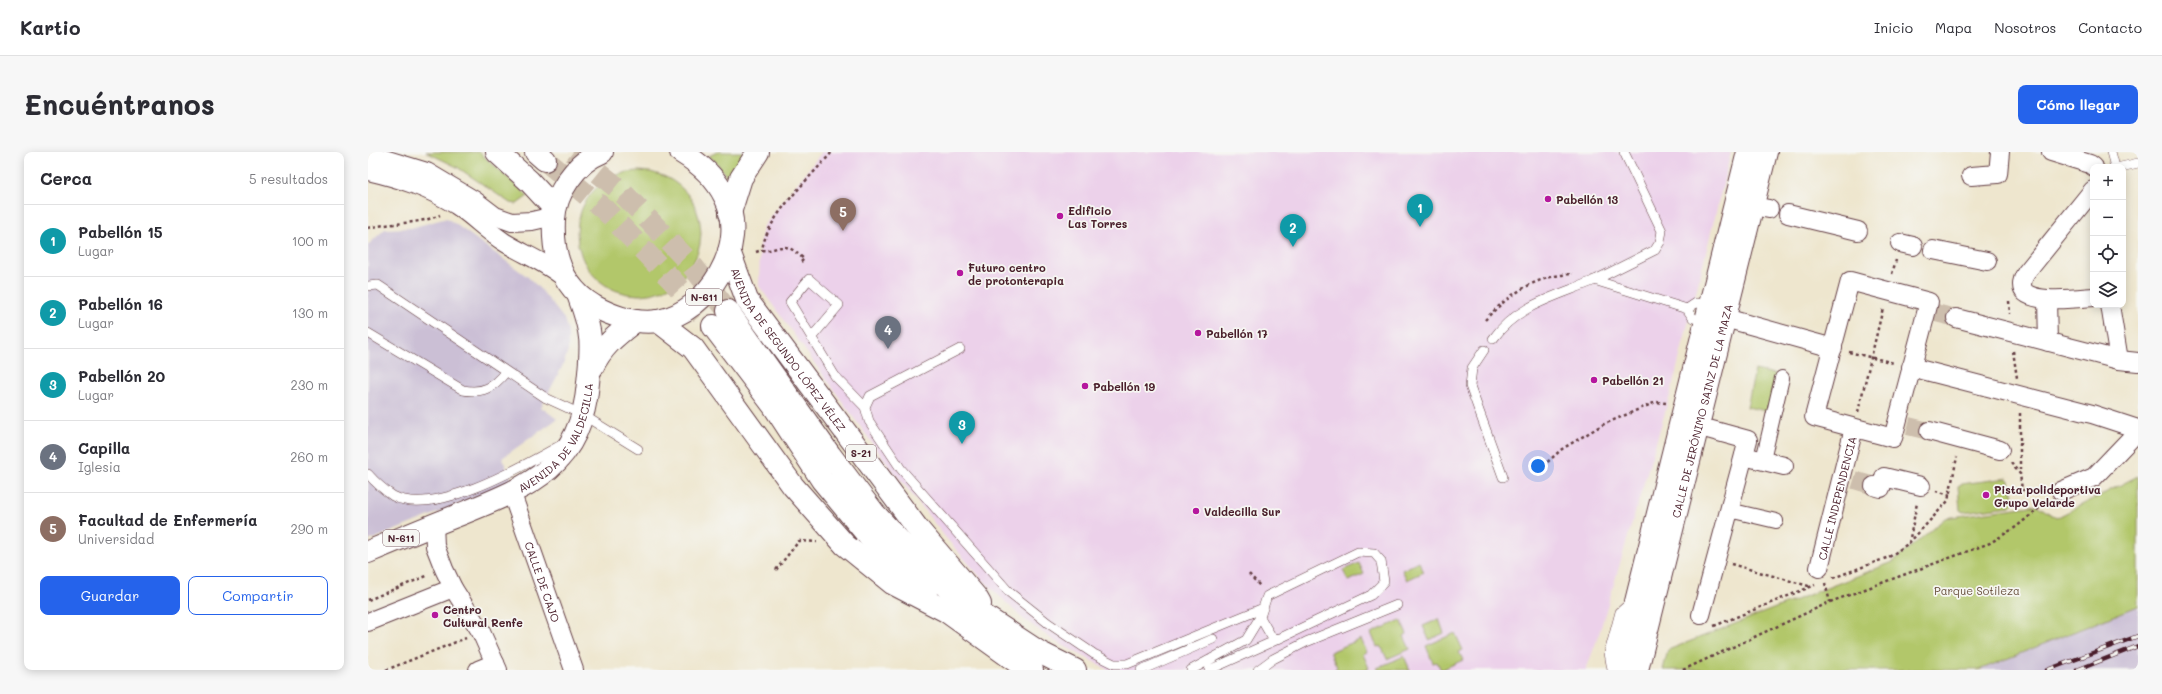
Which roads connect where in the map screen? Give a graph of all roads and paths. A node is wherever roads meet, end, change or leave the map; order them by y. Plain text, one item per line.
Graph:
1 (497, 152) edge
2 (602, 152) edge
3 (681, 152) edge
4 (758, 152) edge
5 (832, 152) edge
6 (1624, 152) edge
7 (1748, 152) edge
8 (1766, 152) edge
9 (2000, 152) edge
10 (2051, 152) edge
11 (2112, 152) edge
12 (368, 154) edge
13 (2138, 163) edge
14 (2090, 164) edge
15 (2114, 164) edge
16 (2126, 166) edge
17 (368, 171) edge
18 (1971, 176) dead end
19 (2090, 194) edge
20 (446, 212) dead end
21 (554, 212) junction
22 (730, 213) junction
23 (1788, 214) dead end
24 (368, 228) edge
25 (1858, 231) dead end
26 (762, 250) junction
27 (1933, 250) dead end
28 (729, 251) junction
29 (756, 252) dead end
30 (1987, 261) dead end
31 (801, 262) dead end
32 (1594, 280) junction
33 (368, 286) edge
34 (574, 289) junction
35 (1887, 291) junction
36 (2090, 297) edge
37 (2047, 299) junction
38 (2009, 301) dead end
39 (2010, 307) dead end
40 (2110, 308) edge
41 (1687, 309) junction
42 (728, 311) tunnel mouth
43 (1713, 314) junction
44 (1956, 318) tunnel mouth
45 (635, 321) junction
46 (658, 321) junction
47 (712, 326) tunnel mouth
48 (2011, 332) junction
49 (368, 333) edge
50 (811, 338) junction
51 (1493, 339) dead end
52 (2048, 342) junction
53 (1832, 348) junction
54 (960, 349) dead end
55 (1484, 350) dead end
56 (1871, 357) junction
57 (2119, 360) junction
58 (2138, 362) edge
59 (1911, 367) junction
60 (506, 372) junction
61 (589, 374) junction
62 (1782, 378) dead end
63 (2017, 378) dead end
64 (1672, 404) dead end
65 (865, 407) junction
66 (583, 415) junction
67 (2020, 422) dead end
68 (1697, 426) junction
69 (1854, 428) junction
70 (2138, 430) edge
71 (1929, 431) tunnel mouth
72 (1961, 438) junction
73 (573, 439) junction
74 (638, 449) dead end
75 (2000, 450) joint
76 (1744, 456) junction
77 (1763, 460) junction
78 (1543, 466) dead end
79 (1784, 466) dead end
80 (368, 474) edge
81 (2020, 474) junction
82 (1503, 477) dead end
83 (1874, 486) dead end
84 (1921, 486) junction
85 (2061, 491) junction
86 (512, 494) junction
87 (1950, 495) junction
88 (1729, 510) junction
89 (1776, 521) dead end
90 (434, 524) junction
91 (822, 543) dead end
92 (1909, 543) junction
93 (368, 552) edge
94 (1725, 562) dead end
95 (1819, 568) dead end
96 (444, 569) junction
97 (776, 570) dead end
98 (1812, 587) junction
99 (453, 588) junction
100 (1636, 599) junction
101 (368, 600) edge
102 (1397, 605) dead end
103 (946, 611) junction
104 (1261, 613) junction
105 (986, 615) junction
106 (368, 622) edge
107 (1704, 622) joint
108 (481, 632) junction
109 (1213, 639) dead end
110 (1274, 641) junction
111 (496, 667) edge
112 (1644, 668) edge
113 (386, 670) edge
114 (478, 670) edge
115 (574, 670) edge
116 (1032, 670) edge
117 (1075, 670) edge
118 (1141, 670) edge
119 (1191, 670) edge
120 (1209, 670) edge
121 (1258, 670) edge
122 (1612, 670) edge
123 (1619, 670) edge
124 (1683, 670) edge

1 - 21 main road
2 - 21 main road, N-611
3 - 22 main road, N-611
4 - 22 main road
5 - 26 path
6 - 32 lane
7 - 43 main road, CALLE DE JERÓNIMO SAINZ DE LA MAZA
8 - 43 main road, CALLE DE JERÓNIMO SAINZ DE LA MAZA
9 - 18 street
10 - 14 street
11 - 15 lane
12 - 21 street
13 - 16 lane
17 - 34 street
19 - 37 street
20 - 24 path
21 - 34 main road, N-611
22 - 28 main road, N-611
23 - 25 street
26 - 29 path
26 - 31 path
27 - 30 street
28 - 46 main road, N-611
28 - 105 main road, AVENIDA DE SEGUNDO LÓPEZ VÉLEZ / S-21
32 - 41 lane
32 - 51 lane
33 - 60 lane
34 - 45 main road, N-611
34 - 61 main road, AVENIDA DE VALDECILLA / N-611
35 - 53 street
35 - 56 path
35 - 59 street
36 - 37 street
37 - 52 street
38 - 39 path
40 - 57 street
41 - 43 lane
41 - 43 lane
42 - 105 main road, AVENIDA DE SEGUNDO LÓPEZ VÉLEZ / S-21
43 - 53 street
43 - 68 main road, CALLE DE JERÓNIMO SAINZ DE LA MAZA
43 - 100 main road, CALLE DE JERÓNIMO SAINZ DE LA MAZA
44 - 48 street
45 - 46 main road, N-611
45 - 61 main road, AVENIDA DE VALDECILLA / N-611
46 - 103 main road
47 - 103 main road
48 - 52 street
48 - 63 path
49 - 60 lane
50 - 50 lane
50 - 65 lane
52 - 57 street
53 - 56 path
53 - 69 street
54 - 65 lane
55 - 82 lane
56 - 59 path
56 - 69 path
57 - 58 street
59 - 69 street
59 - 70 street
60 - 66 lane
61 - 66 main road, AVENIDA DE VALDECILLA / N-611
62 - 77 street
64 - 78 path
65 - 104 lane
66 - 73 main road, AVENIDA DE VALDECILLA / N-611
66 - 74 lane
67 - 81 path
68 - 76 street
68 - 112 main road, CALLE DE JERÓNIMO SAINZ DE LA MAZA
69 - 95 street, CALLE INDEPENDENCIA
70 - 85 street
71 - 72 street
72 - 75 street
72 - 87 path
73 - 80 lane
73 - 86 main road, AVENIDA DE VALDECILLA / N-611
75 - 81 path
76 - 77 street
76 - 88 street
77 - 79 street
81 - 85 path
83 - 84 street
84 - 87 path
84 - 92 path
85 - 124 path
86 - 90 main road, N-611
86 - 115 street, CALLE DE CAJO
87 - 92 path
88 - 89 street
88 - 107 street
90 - 93 main road, N-611
90 - 96 street
91 - 97 path
92 - 98 path
94 - 98 path
96 - 99 street
96 - 101 path
98 - 107 path
99 - 106 street
99 - 108 street
100 - 122 lane
100 - 123 main road, CALLE DE JERÓNIMO SAINZ DE LA MAZA
102 - 121 lane
103 - 116 main road
104 - 110 lane
104 - 110 lane
104 - 119 lane
105 - 117 main road, AVENIDA DE SEGUNDO LÓPEZ VÉLEZ / S-21
108 - 111 street
108 - 113 path
109 - 118 lane
110 - 120 lane
111 - 114 street

